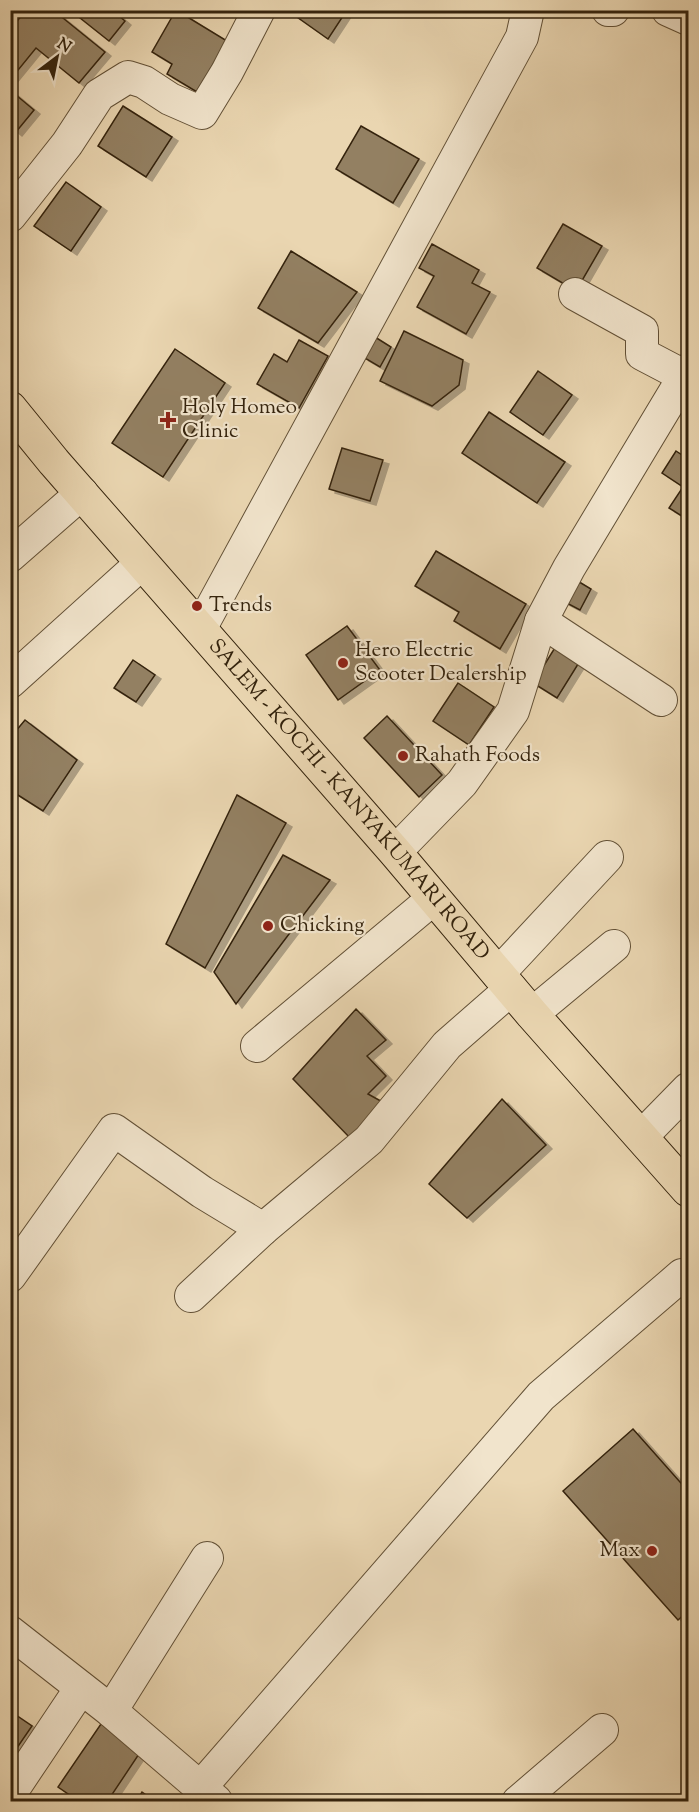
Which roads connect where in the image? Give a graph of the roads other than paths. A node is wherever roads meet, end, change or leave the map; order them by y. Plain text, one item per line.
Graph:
1 (259, 10) edge
2 (528, 10) edge
3 (608, 10) edge
4 (613, 10) edge
5 (668, 10) edge
6 (688, 19) edge
7 (10, 216) edge
8 (575, 294) dead end
9 (686, 373) edge
10 (10, 408) edge
11 (81, 494) junction
12 (10, 556) edge
13 (142, 563) junction
14 (541, 621) junction
15 (200, 629) junction
16 (10, 682) edge
17 (661, 700) dead end
18 (395, 852) junction
19 (607, 857) dead end
20 (434, 898) junction
21 (614, 946) dead end
22 (504, 982) junction
23 (532, 1014) junction
24 (257, 1046) dead end
25 (688, 1089) edge
26 (642, 1136) junction
27 (688, 1190) edge
28 (263, 1229) junction
29 (682, 1275) dead end
30 (10, 1276) edge
31 (192, 1296) dead end
32 (207, 1558) dead end
33 (10, 1632) edge
34 (81, 1688) junction
35 (111, 1711) junction
36 (602, 1730) dead end
37 (10, 1794) edge
38 (208, 1795) edge
39 (518, 1802) edge

1 - 7 street
2 - 15 street
3 - 4 street
5 - 6 street
8 - 9 street
9 - 14 street
10 - 11 main road, SALEM - KOCHI - KANYAKUMARI ROAD
11 - 12 street
11 - 13 main road, SALEM - KOCHI - KANYAKUMARI ROAD
13 - 15 main road, SALEM - KOCHI - KANYAKUMARI ROAD
13 - 16 street
14 - 17 street
14 - 18 street
15 - 18 main road, SALEM - KOCHI - KANYAKUMARI ROAD
18 - 20 main road, SALEM - KOCHI - KANYAKUMARI ROAD
19 - 22 street
20 - 22 main road, SALEM - KOCHI - KANYAKUMARI ROAD
20 - 24 street
21 - 23 street
22 - 23 main road, SALEM - KOCHI - KANYAKUMARI ROAD
22 - 28 street
23 - 26 main road, SALEM - KOCHI - KANYAKUMARI ROAD
25 - 26 street
26 - 27 main road, SALEM - KOCHI - KANYAKUMARI ROAD
28 - 30 street
28 - 31 street
29 - 38 street
32 - 35 street
33 - 34 street
34 - 35 street
34 - 37 street
35 - 38 street
36 - 39 street

